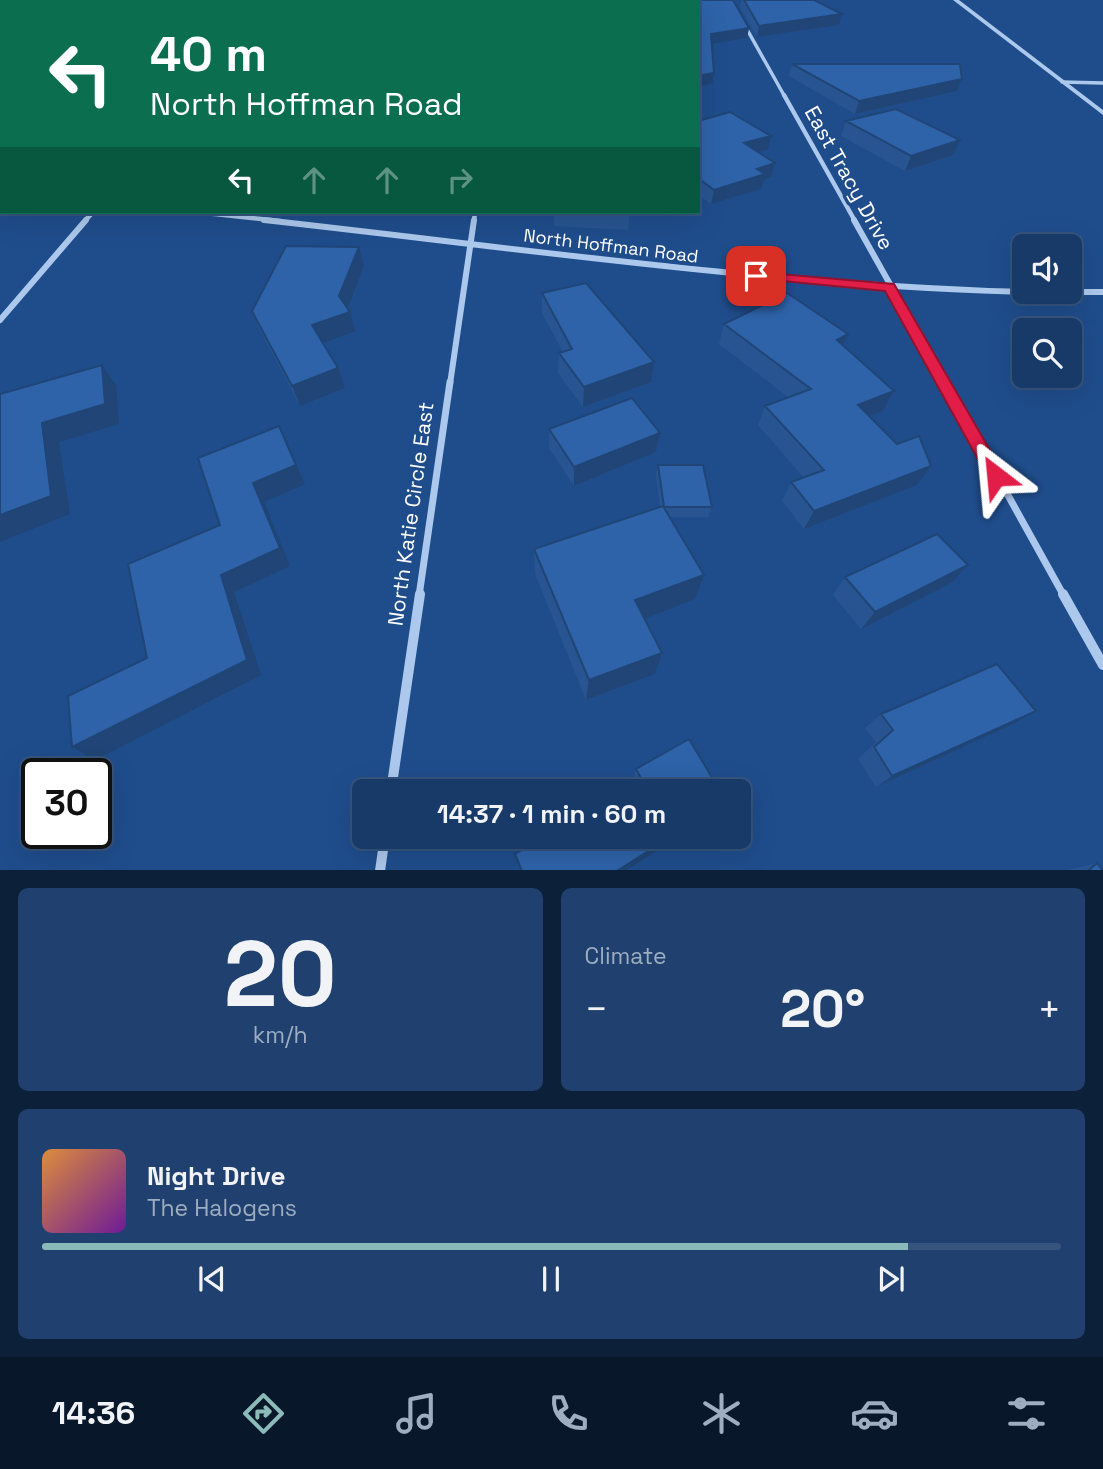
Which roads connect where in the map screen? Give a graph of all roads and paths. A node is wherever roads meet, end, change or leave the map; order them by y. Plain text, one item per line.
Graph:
1 (956, 0) edge
2 (737, 12) edge
3 (1062, 82) junction
4 (1103, 83) edge
5 (1103, 113) edge
6 (91, 214) edge
7 (214, 214) edge
8 (475, 214) edge
9 (472, 243) junction
10 (889, 287) junction
11 (1012, 292) edge
12 (1082, 292) edge
13 (1103, 292) edge
14 (0, 320) edge
15 (1103, 665) edge
16 (393, 779) edge
17 (383, 849) edge
18 (380, 870) edge

1 - 3 street
2 - 10 street, East Tracy Drive
3 - 4 street
3 - 5 street
6 - 14 street
7 - 9 street, North Hoffman Road
8 - 9 street, North Katie Circle East
9 - 10 street, North Hoffman Road
9 - 16 street, North Katie Circle East
10 - 11 street, North Hoffman Road
10 - 15 street, East Tracy Drive
12 - 13 street
17 - 18 street

